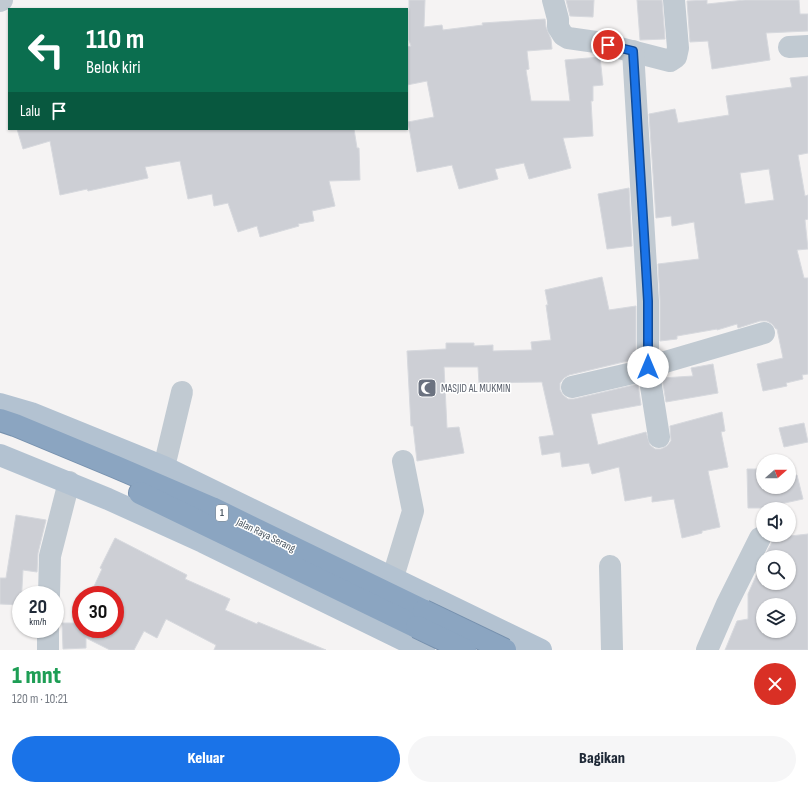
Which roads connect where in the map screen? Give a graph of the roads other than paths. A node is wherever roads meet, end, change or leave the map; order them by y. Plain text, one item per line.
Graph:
1 (553, 0) edge
2 (674, 0) edge
3 (633, 51) junction
4 (764, 333) dead end
5 (648, 367) junction
6 (572, 387) dead end
7 (182, 392) dead end
8 (0, 404) edge
9 (5, 435) edge
10 (659, 437) dead end
11 (403, 461) dead end
12 (164, 467) junction
13 (69, 482) junction
14 (758, 542) edge
15 (610, 566) dead end
16 (393, 577) junction
17 (49, 586) edge
18 (481, 621) junction
19 (48, 638) edge
20 (404, 646) edge
21 (48, 650) edge
22 (424, 650) edge
23 (460, 650) edge
24 (465, 650) edge
25 (505, 650) edge
26 (541, 650) edge
27 (612, 650) edge
28 (707, 650) edge

1 - 3 street
2 - 3 street
3 - 5 street
4 - 5 street
5 - 6 street
5 - 10 street
7 - 12 street
8 - 12 main road
9 - 13 main road
9 - 24 highway, Jalan Raya Serang / 1, bridge
9 - 25 highway, Jalan Raya Serang / 1, bridge
11 - 16 street
12 - 16 main road
13 - 17 street
13 - 20 main road
14 - 28 street
15 - 27 street
16 - 18 main road
18 - 23 main road
18 - 26 main road
19 - 21 street
20 - 22 main road

